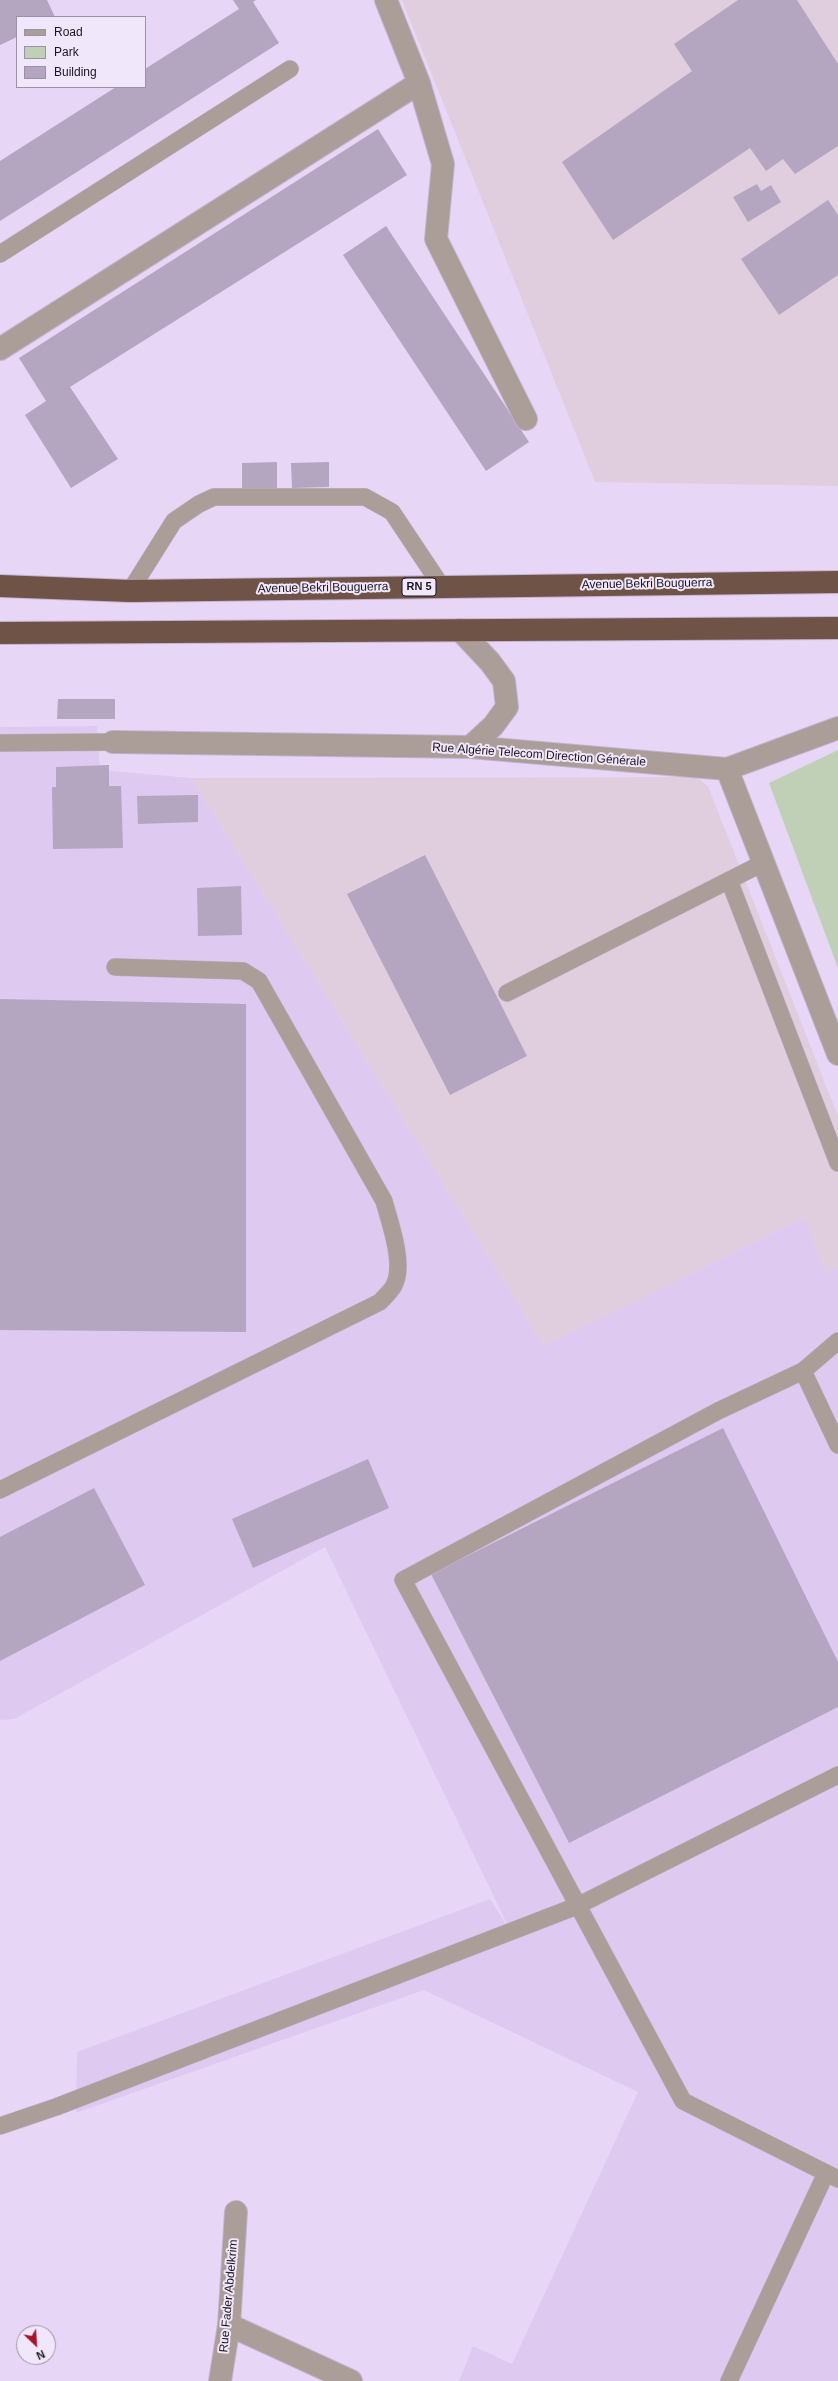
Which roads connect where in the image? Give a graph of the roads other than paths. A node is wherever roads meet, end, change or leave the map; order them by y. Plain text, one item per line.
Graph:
1 (386, 0) edge
2 (290, 69) dead end
3 (419, 83) junction
4 (0, 254) edge
5 (0, 349) edge
6 (526, 418) dead end
7 (838, 578) edge
8 (794, 581) junction
9 (838, 582) edge
10 (0, 586) edge
11 (442, 587) junction
12 (130, 591) junction
13 (838, 628) edge
14 (460, 630) junction
15 (0, 633) edge
16 (838, 728) edge
17 (113, 742) joint
18 (0, 743) edge
19 (470, 747) junction
20 (727, 769) junction
21 (763, 863) junction
22 (729, 880) junction
23 (115, 967) dead end
24 (507, 993) dead end
25 (838, 1054) edge
26 (838, 1162) edge
27 (838, 1341) edge
28 (803, 1371) junction
29 (838, 1445) edge
30 (0, 1490) edge
31 (838, 1775) edge
32 (577, 1906) junction
33 (0, 2126) edge
34 (832, 2176) edge
35 (236, 2212) dead end
36 (229, 2325) junction
37 (220, 2381) edge
38 (351, 2381) edge
39 (729, 2381) edge

1 - 3 street
2 - 4 lane
3 - 5 street
3 - 6 street
7 - 8 highway, RN 5
8 - 9 highway, Avenue Bekri Bouguerra / RN 5
8 - 11 highway, Avenue Bekri Bouguerra / RN 5
10 - 12 highway, Avenue Bekri Bouguerra / RN 5
11 - 12 highway, Avenue Bekri Bouguerra / RN 5
11 - 12 lane
13 - 14 highway
14 - 15 highway
14 - 19 street
16 - 20 street, Rue Algérie Telecom Direction Générale
17 - 18 lane
17 - 19 street, Rue Algérie Telecom Direction Générale
19 - 20 street, Rue Algérie Telecom Direction Générale
20 - 21 street
21 - 22 lane
21 - 25 street
22 - 24 lane
22 - 26 lane
23 - 30 lane
27 - 28 lane
28 - 29 lane
28 - 32 lane
31 - 32 lane
32 - 33 lane
32 - 34 lane
34 - 39 lane
35 - 36 street, Rue Fader Abdelkrim
36 - 37 street, Rue Fader Abdelkrim
36 - 38 street

